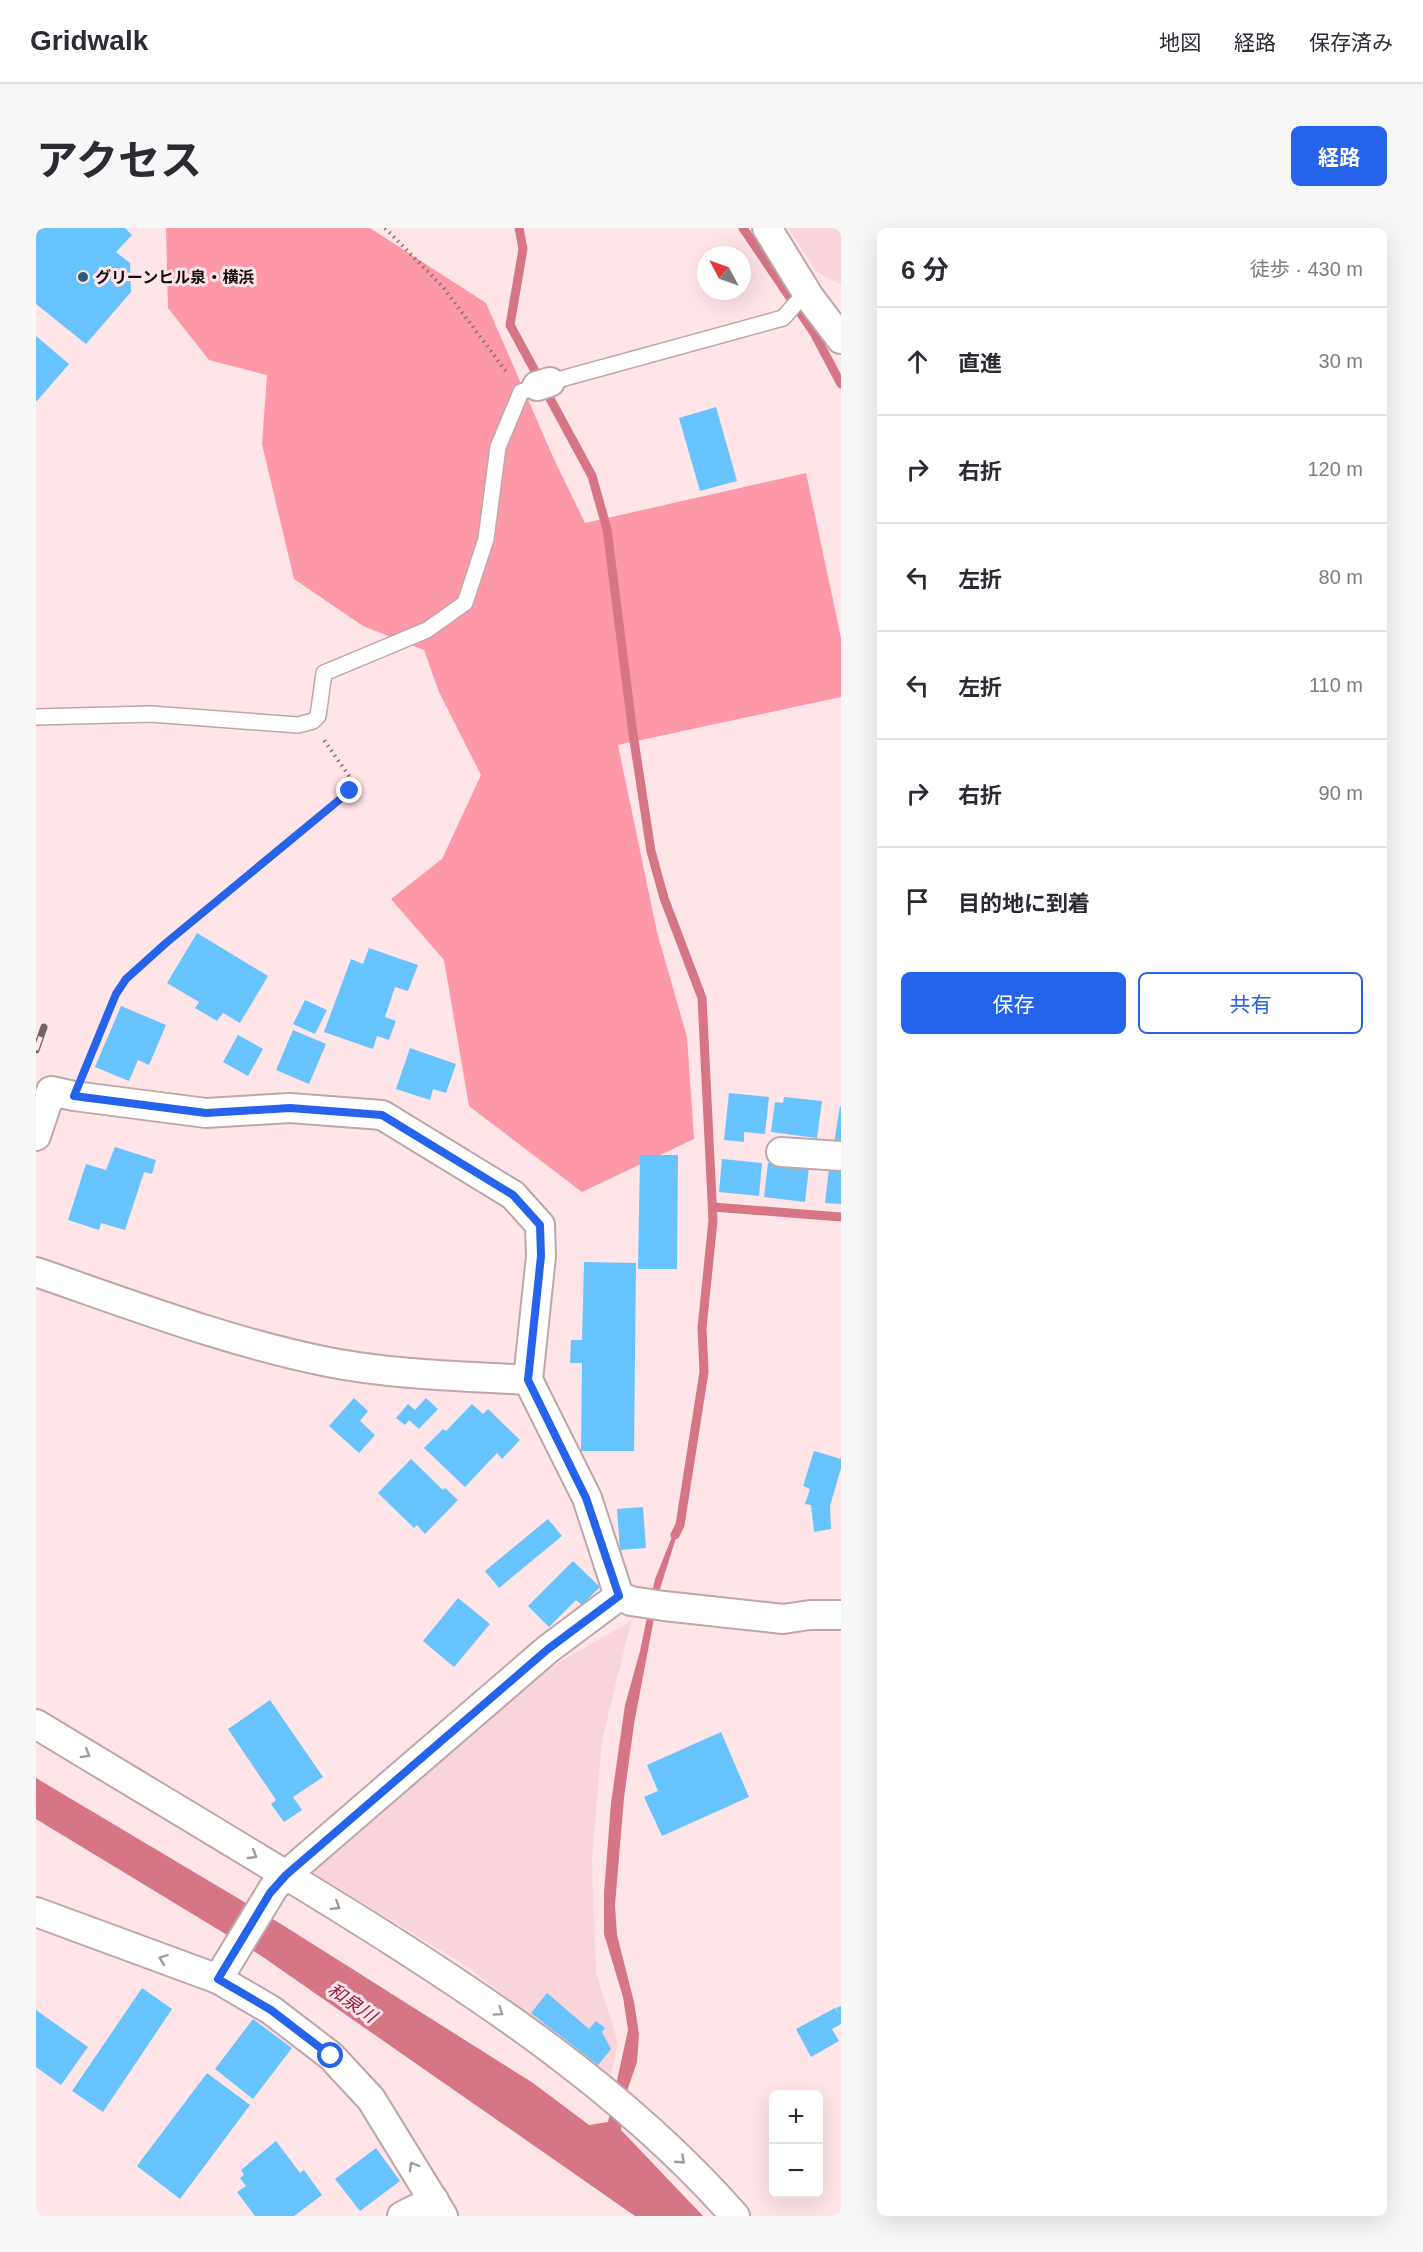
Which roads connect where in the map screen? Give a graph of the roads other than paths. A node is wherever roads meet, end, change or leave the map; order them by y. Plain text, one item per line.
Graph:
1 (767, 228) edge
2 (807, 291) junction
3 (841, 339) edge
4 (36, 717) edge
5 (36, 1136) edge
6 (781, 1152) dead end
7 (841, 1156) edge
8 (36, 1272) edge
9 (528, 1380) junction
10 (625, 1599) junction
11 (841, 1615) edge
12 (36, 1724) edge
13 (278, 1884) junction
14 (36, 1912) edge
15 (225, 1968) junction
16 (438, 2208) edge
17 (402, 2216) edge
18 (735, 2216) edge

1 - 2 street
2 - 3 street
2 - 4 lane
5 - 9 street
6 - 7 street
8 - 9 street
9 - 10 street
10 - 11 street
10 - 13 street
12 -> 13 street
13 - 15 street
13 -> 18 street
15 -> 14 street
16 -> 15 street
16 - 17 street

